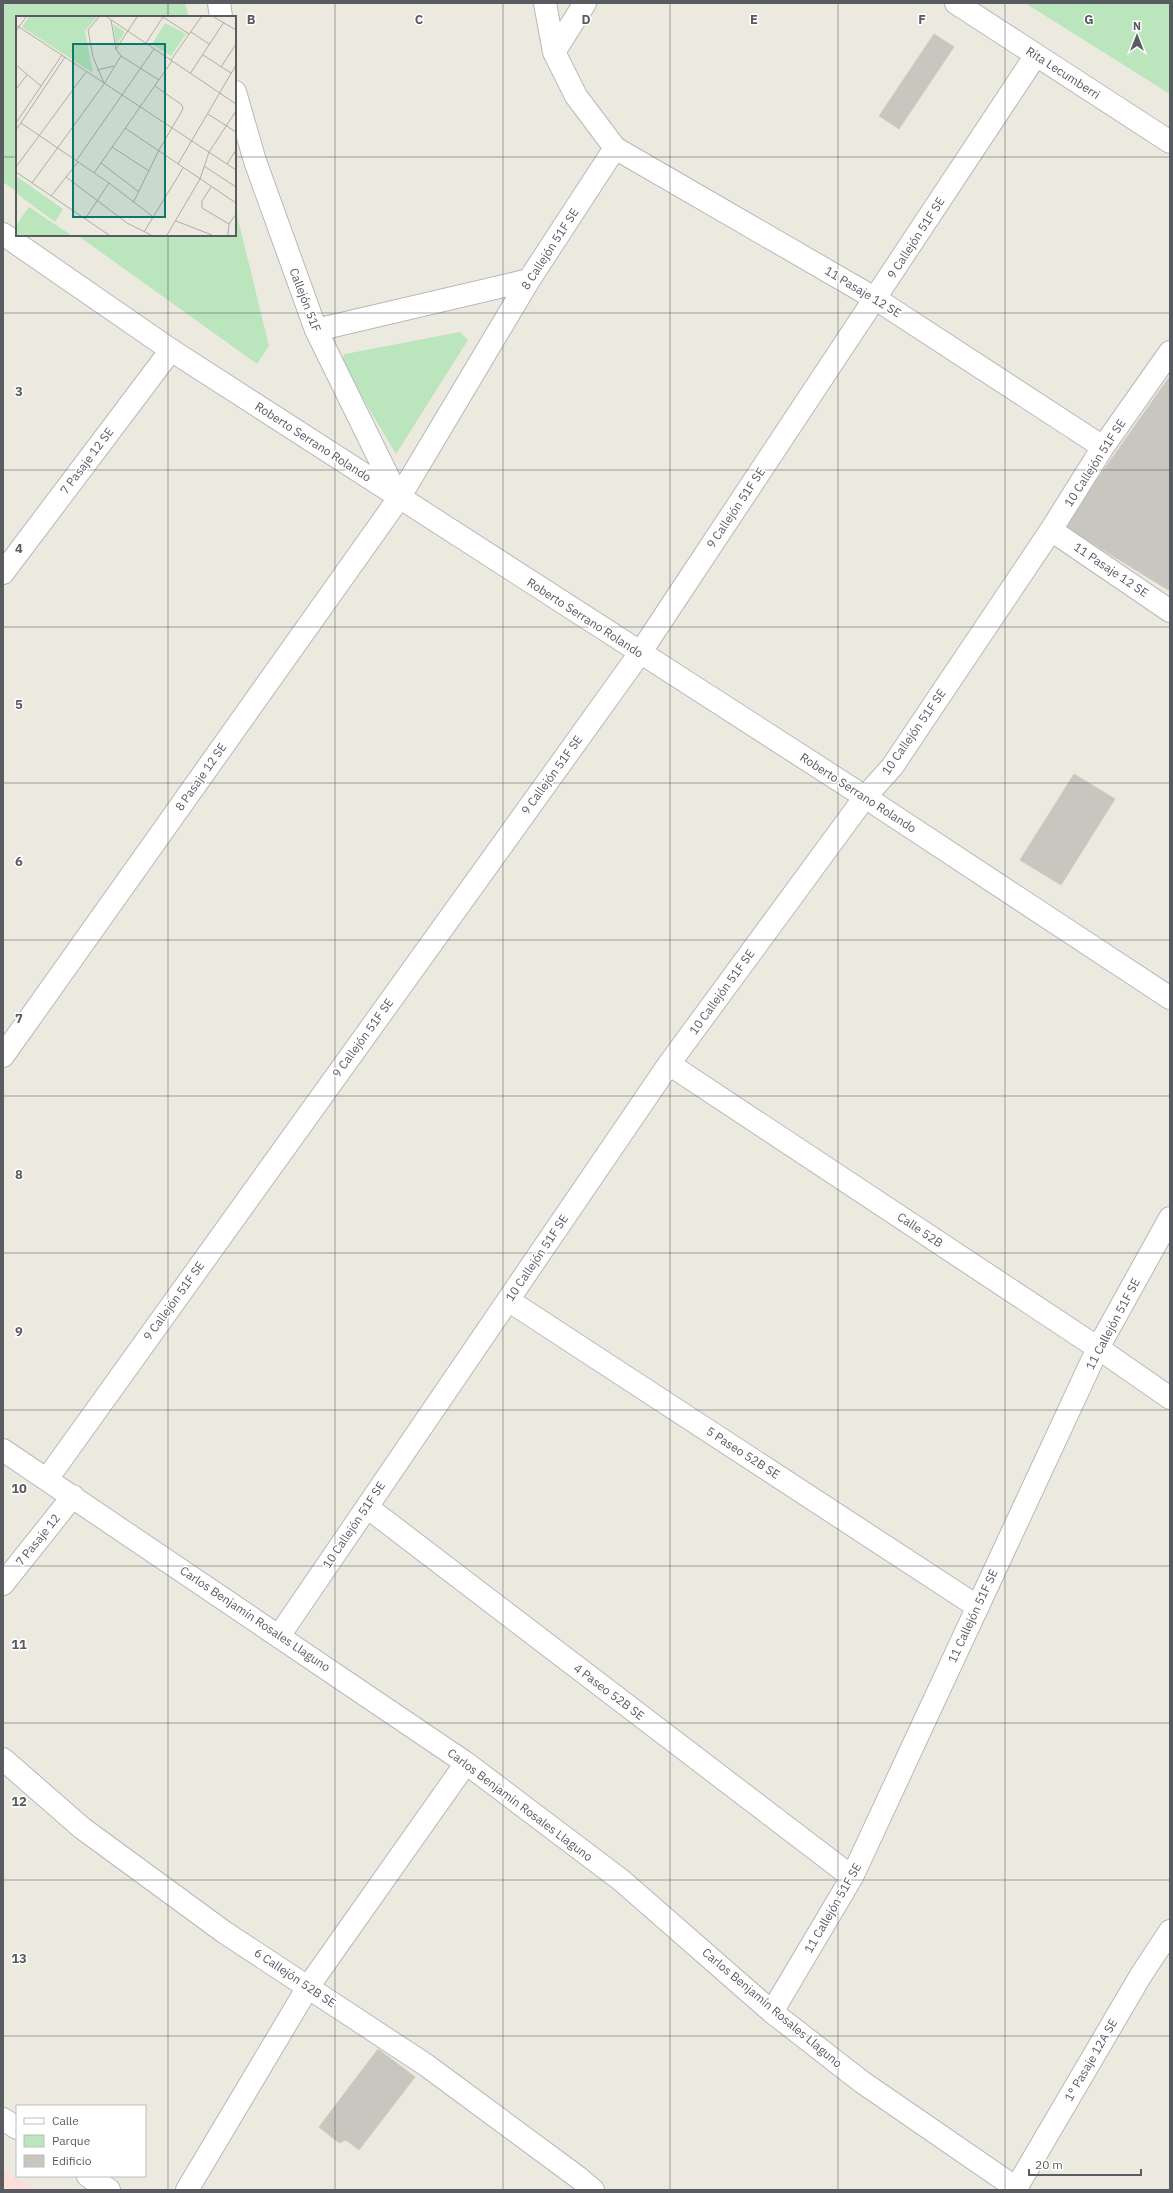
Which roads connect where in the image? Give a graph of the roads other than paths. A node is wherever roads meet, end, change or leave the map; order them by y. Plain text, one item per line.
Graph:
1 (219, 3) edge
2 (545, 3) edge
3 (585, 3) edge
4 (956, 3) edge
5 (221, 16) edge
6 (554, 52) junction
7 (1036, 55) junction
8 (236, 95) edge
9 (1170, 142) edge
10 (615, 148) junction
11 (3, 234) edge
12 (529, 280) junction
13 (876, 299) junction
14 (316, 330) junction
15 (171, 350) junction
16 (1170, 352) edge
17 (1103, 447) junction
18 (399, 498) junction
19 (1051, 530) junction
20 (3, 573) edge
21 (1170, 611) edge
22 (640, 653) junction
23 (864, 797) junction
24 (1170, 998) edge
25 (3, 1056) edge
26 (669, 1064) junction
27 (1170, 1218) edge
28 (508, 1300) junction
29 (1098, 1348) junction
30 (1170, 1398) edge
31 (3, 1450) edge
32 (47, 1479) junction
33 (73, 1496) junction
34 (367, 1507) junction
35 (3, 1584) edge
36 (978, 1607) junction
37 (279, 1636) junction
38 (3, 1759) edge
39 (466, 1763) junction
40 (852, 1877) junction
41 (1170, 1931) edge
42 (308, 1987) junction
43 (772, 2012) junction
44 (3, 2119) edge
45 (16, 2127) edge
46 (90, 2177) edge
47 (1015, 2189) edge
48 (109, 2190) edge
49 (187, 2190) edge
50 (592, 2190) edge

1 - 5 street
2 - 6 street
3 - 6 street
4 - 7 street, Rita Lecumberri
6 - 10 street
7 - 9 street, Rita Lecumberri
7 - 13 street, 9 Callejón 51F SE
8 - 14 street, Callejón 51F
10 - 12 street, 8 Callejón 51F SE
10 - 13 street, 11 Pasaje 12 SE
11 - 15 street, Roberto Serrano Rolando
12 - 14 street
12 - 18 street, 8 Callejón 51F SE
13 - 17 street, 11 Pasaje 12 SE
13 - 22 street, 9 Callejón 51F SE
14 - 18 street, Callejón 51F
15 - 18 street, Roberto Serrano Rolando
15 - 20 street, 7 Pasaje 12 SE
16 - 17 street, 10 Callejón 51F SE
17 - 19 street, 10 Callejón 51F SE
18 - 22 street, Roberto Serrano Rolando
18 - 25 street, 8 Pasaje 12 SE
19 - 21 street, 11 Pasaje 12 SE
19 - 23 street, 10 Callejón 51F SE
22 - 23 street, Roberto Serrano Rolando
22 - 32 street, 9 Callejón 51F SE
23 - 24 street, Roberto Serrano Rolando
23 - 26 street, 10 Callejón 51F SE
26 - 28 street, 10 Callejón 51F SE
26 - 29 street, Calle 52B
27 - 29 street, 11 Callejón 51F SE
28 - 34 street, 10 Callejón 51F SE
28 - 36 street, 5 Paseo 52B SE
29 - 30 street, Calle 52B
29 - 36 street, 11 Callejón 51F SE
31 - 32 street, Carlos Benjamín Rosales Llaguno
32 - 33 street, Carlos Benjamín Rosales Llaguno
33 - 35 street, 7 Pasaje 12
33 - 37 street, Carlos Benjamín Rosales Llaguno
34 - 37 street, 10 Callejón 51F SE
34 - 40 street, 4 Paseo 52B SE
36 - 40 street, 11 Callejón 51F SE
37 - 39 street, Carlos Benjamín Rosales Llaguno
38 - 42 street, 6 Callejón 52B SE
39 - 42 street
39 - 43 street, Carlos Benjamín Rosales Llaguno
40 - 43 street, 11 Callejón 51F SE
41 - 47 street, 1° Pasaje 12A SE
42 - 49 street
42 - 50 street, 6 Callejón 52B SE
43 - 47 street, Carlos Benjamín Rosales Llaguno
44 - 45 street
46 - 48 street

